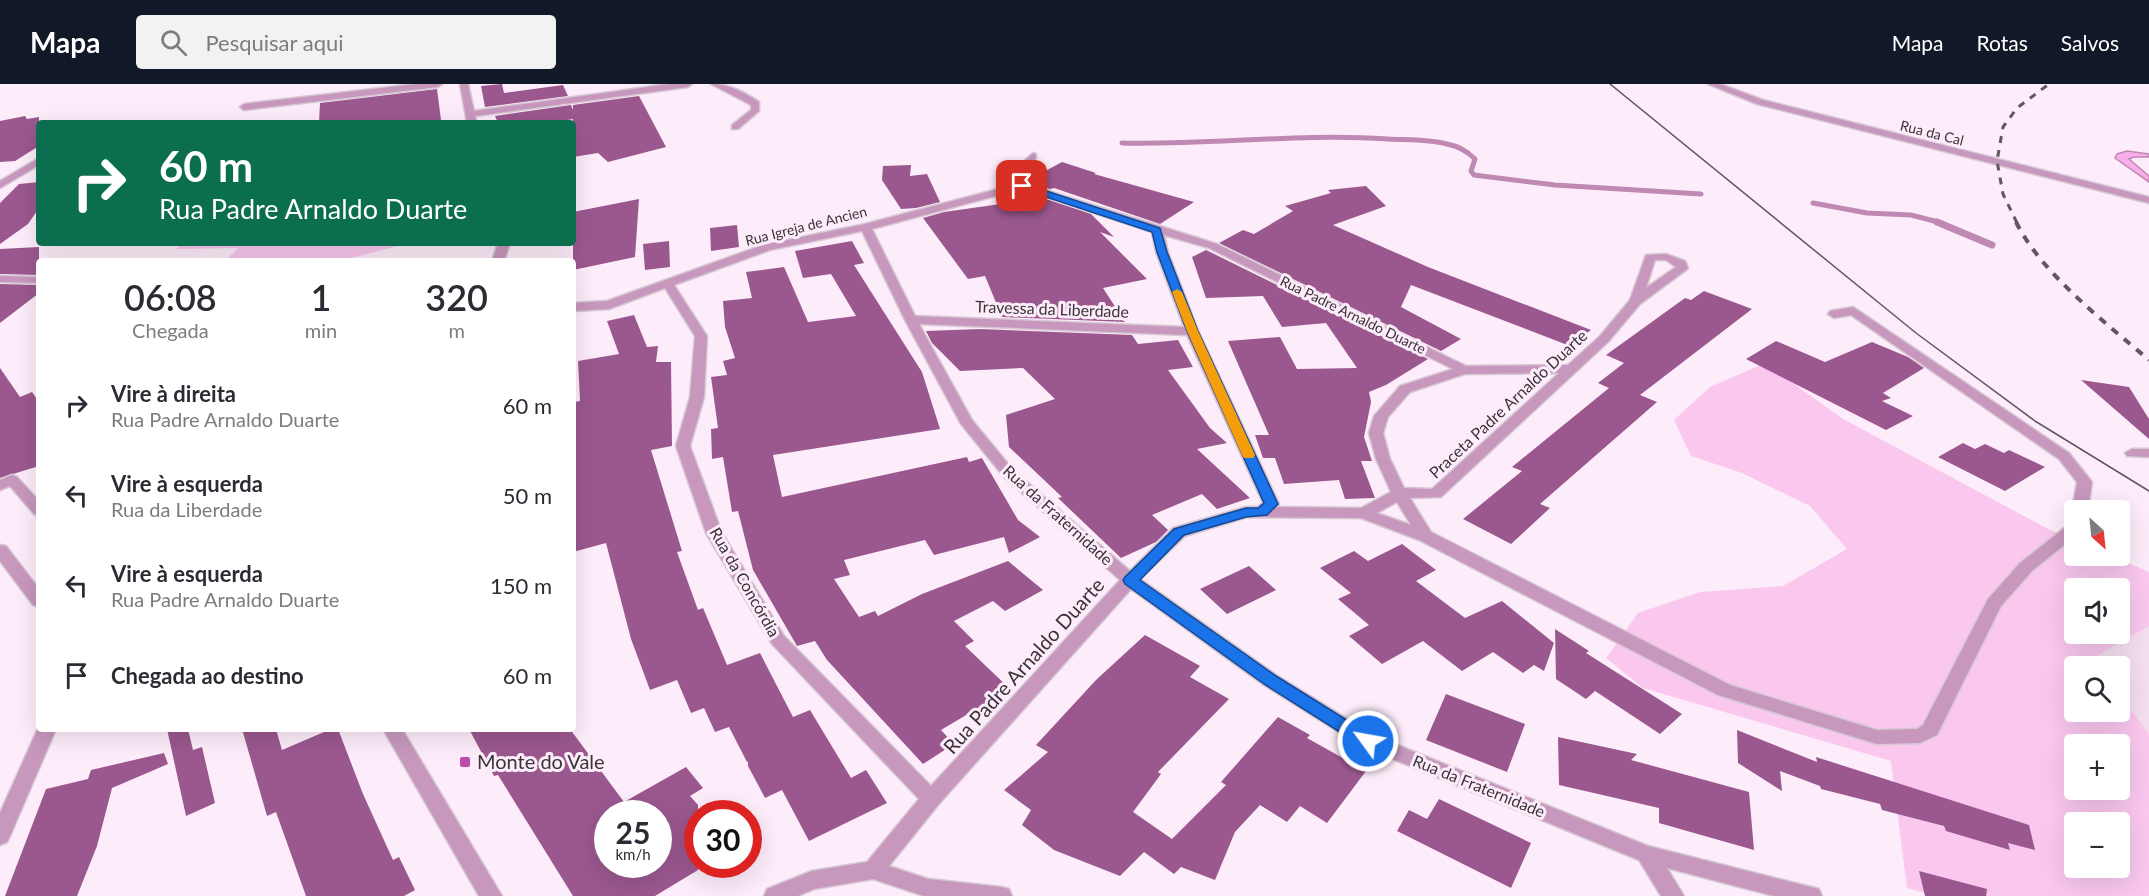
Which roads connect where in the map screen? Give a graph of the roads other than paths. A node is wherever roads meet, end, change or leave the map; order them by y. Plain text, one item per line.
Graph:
1 (438, 84) edge
2 (464, 84) edge
3 (688, 84) edge
4 (715, 84) edge
5 (1712, 84) edge
6 (244, 107) dead end
7 (472, 119) edge
8 (735, 127) dead end
9 (1033, 156) dead end
10 (36, 163) edge
11 (0, 171) edge
12 (24, 171) junction
13 (0, 185) edge
14 (1003, 190) junction
15 (2149, 200) edge
16 (866, 227) junction
17 (1157, 230) junction
18 (0, 279) edge
19 (36, 280) edge
20 (668, 284) junction
21 (1636, 301) dead end
22 (576, 308) edge
23 (1834, 314) dead end
24 (911, 320) junction
25 (1192, 331) junction
26 (1570, 369) junction
27 (1464, 370) junction
28 (2132, 453) dead end
29 (2149, 453) edge
30 (0, 485) edge
31 (1399, 493) junction
32 (2082, 500) edge
33 (36, 508) edge
34 (1262, 512) junction
35 (1363, 513) junction
36 (1425, 536) junction
37 (2064, 537) edge
38 (0, 550) edge
39 (1130, 580) junction
40 (36, 594) edge
41 (46, 732) edge
42 (394, 732) edge
43 (932, 799) junction
44 (0, 836) edge
45 (1646, 854) junction
46 (873, 870) junction
47 (491, 896) edge
48 (775, 896) edge
49 (1001, 896) edge
50 (1673, 896) edge
51 (1811, 896) edge

1 - 6 street
2 - 7 street
3 - 7 street
4 - 8 street
5 - 15 street, Rua da Cal
9 - 14 street
10 - 12 street
11 - 12 street
12 - 13 street
14 - 16 street, Rua Igreja de Ancien
14 - 17 street, Rua Padre Arnaldo Duarte
16 - 20 street, Rua Igreja de Ancien
16 - 24 street, Rua da Fraternidade
17 - 25 street
17 - 27 street, Rua Padre Arnaldo Duarte
18 - 19 street
20 - 22 street, Rua Igreja de Ancien
20 - 43 street, Rua da Concórdia
21 - 26 street, Praceta Padre Arnaldo Duarte
23 - 32 street
24 - 25 street, Travessa da Liberdade
24 - 39 street, Rua da Fraternidade
25 - 34 street
26 - 27 street, Rua Padre Arnaldo Duarte
26 - 31 street, Praceta Padre Arnaldo Duarte
27 - 31 street, Rua Padre Arnaldo Duarte
28 - 29 street
30 - 33 street
31 - 35 street, Rua Padre Arnaldo Duarte
31 - 36 street
34 - 35 street, Rua Padre Arnaldo Duarte
34 - 39 street, Rua Padre Arnaldo Duarte
35 - 36 street, Rua Padre Arnaldo Duarte
36 - 37 street, Rua Padre Arnaldo Duarte
38 - 40 street
39 - 43 street, Rua Padre Arnaldo Duarte
39 - 45 street, Rua da Fraternidade
41 - 44 street
42 - 47 street
43 - 46 street, Rua Padre Arnaldo Duarte
45 - 50 street
45 - 51 street, Rua da Fraternidade
46 - 48 street
46 - 49 street

